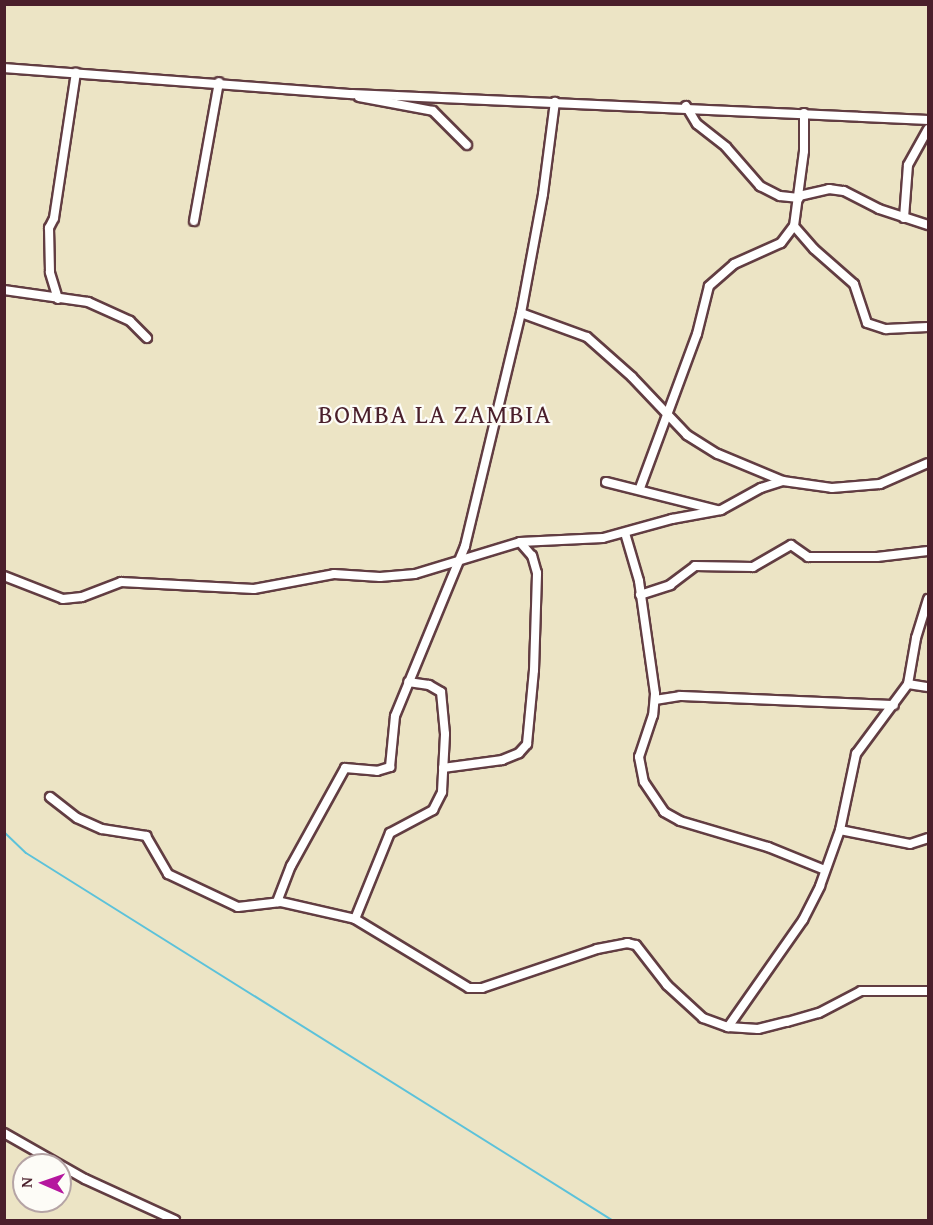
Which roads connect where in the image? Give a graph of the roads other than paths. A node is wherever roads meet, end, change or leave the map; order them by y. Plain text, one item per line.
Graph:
1 (4, 68) edge
2 (76, 73) junction
3 (219, 82) junction
4 (356, 96) dead end
5 (555, 102) junction
6 (686, 106) junction
7 (804, 113) junction
8 (928, 120) edge
9 (928, 129) edge
10 (467, 145) dead end
11 (799, 197) junction
12 (904, 218) junction
13 (194, 221) dead end
14 (928, 225) edge
15 (795, 226) junction
16 (4, 290) edge
17 (58, 299) junction
18 (521, 313) junction
19 (928, 327) edge
20 (147, 338) dead end
21 (666, 412) junction
22 (928, 463) edge
23 (783, 481) junction
24 (606, 482) dead end
25 (640, 488) junction
26 (721, 510) junction
27 (625, 533) junction
28 (520, 542) junction
29 (928, 551) edge
30 (457, 562) junction
31 (4, 576) edge
32 (640, 594) junction
33 (928, 599) edge
34 (925, 621) edge
35 (408, 682) junction
36 (908, 684) junction
37 (928, 687) edge
38 (655, 700) junction
39 (894, 705) junction
40 (443, 768) junction
41 (50, 797) dead end
42 (840, 830) junction
43 (928, 838) edge
44 (924, 845) edge
45 (825, 870) junction
46 (277, 902) junction
47 (355, 920) junction
48 (928, 991) edge
49 (728, 1028) junction
50 (4, 1133) edge
51 (176, 1221) edge

1 - 2 street
2 - 3 street
2 - 17 street
3 - 5 street
3 - 13 street
4 - 10 street
5 - 6 street
5 - 18 street
6 - 7 street
6 - 11 street
7 - 8 street
7 - 11 street
9 - 12 street
11 - 12 street
11 - 15 street
12 - 14 street
15 - 19 street
15 - 21 street
16 - 17 street
17 - 20 street
18 - 21 street
18 - 30 street
21 - 23 street
21 - 25 street
22 - 23 street
23 - 26 street
24 - 25 street
25 - 26 street
26 - 27 street
27 - 28 street
27 - 32 street
28 - 30 street
28 - 40 street
29 - 32 street
30 - 31 street
30 - 35 street
32 - 38 street
33 - 34 street
34 - 36 street
35 - 40 street
35 - 46 street
36 - 37 street
36 - 39 street
38 - 39 street
38 - 45 street
39 - 42 street
40 - 47 street
41 - 46 street
42 - 44 street
42 - 45 street
43 - 44 street
45 - 49 street
46 - 47 street
47 - 49 street
48 - 49 street
50 - 51 street

